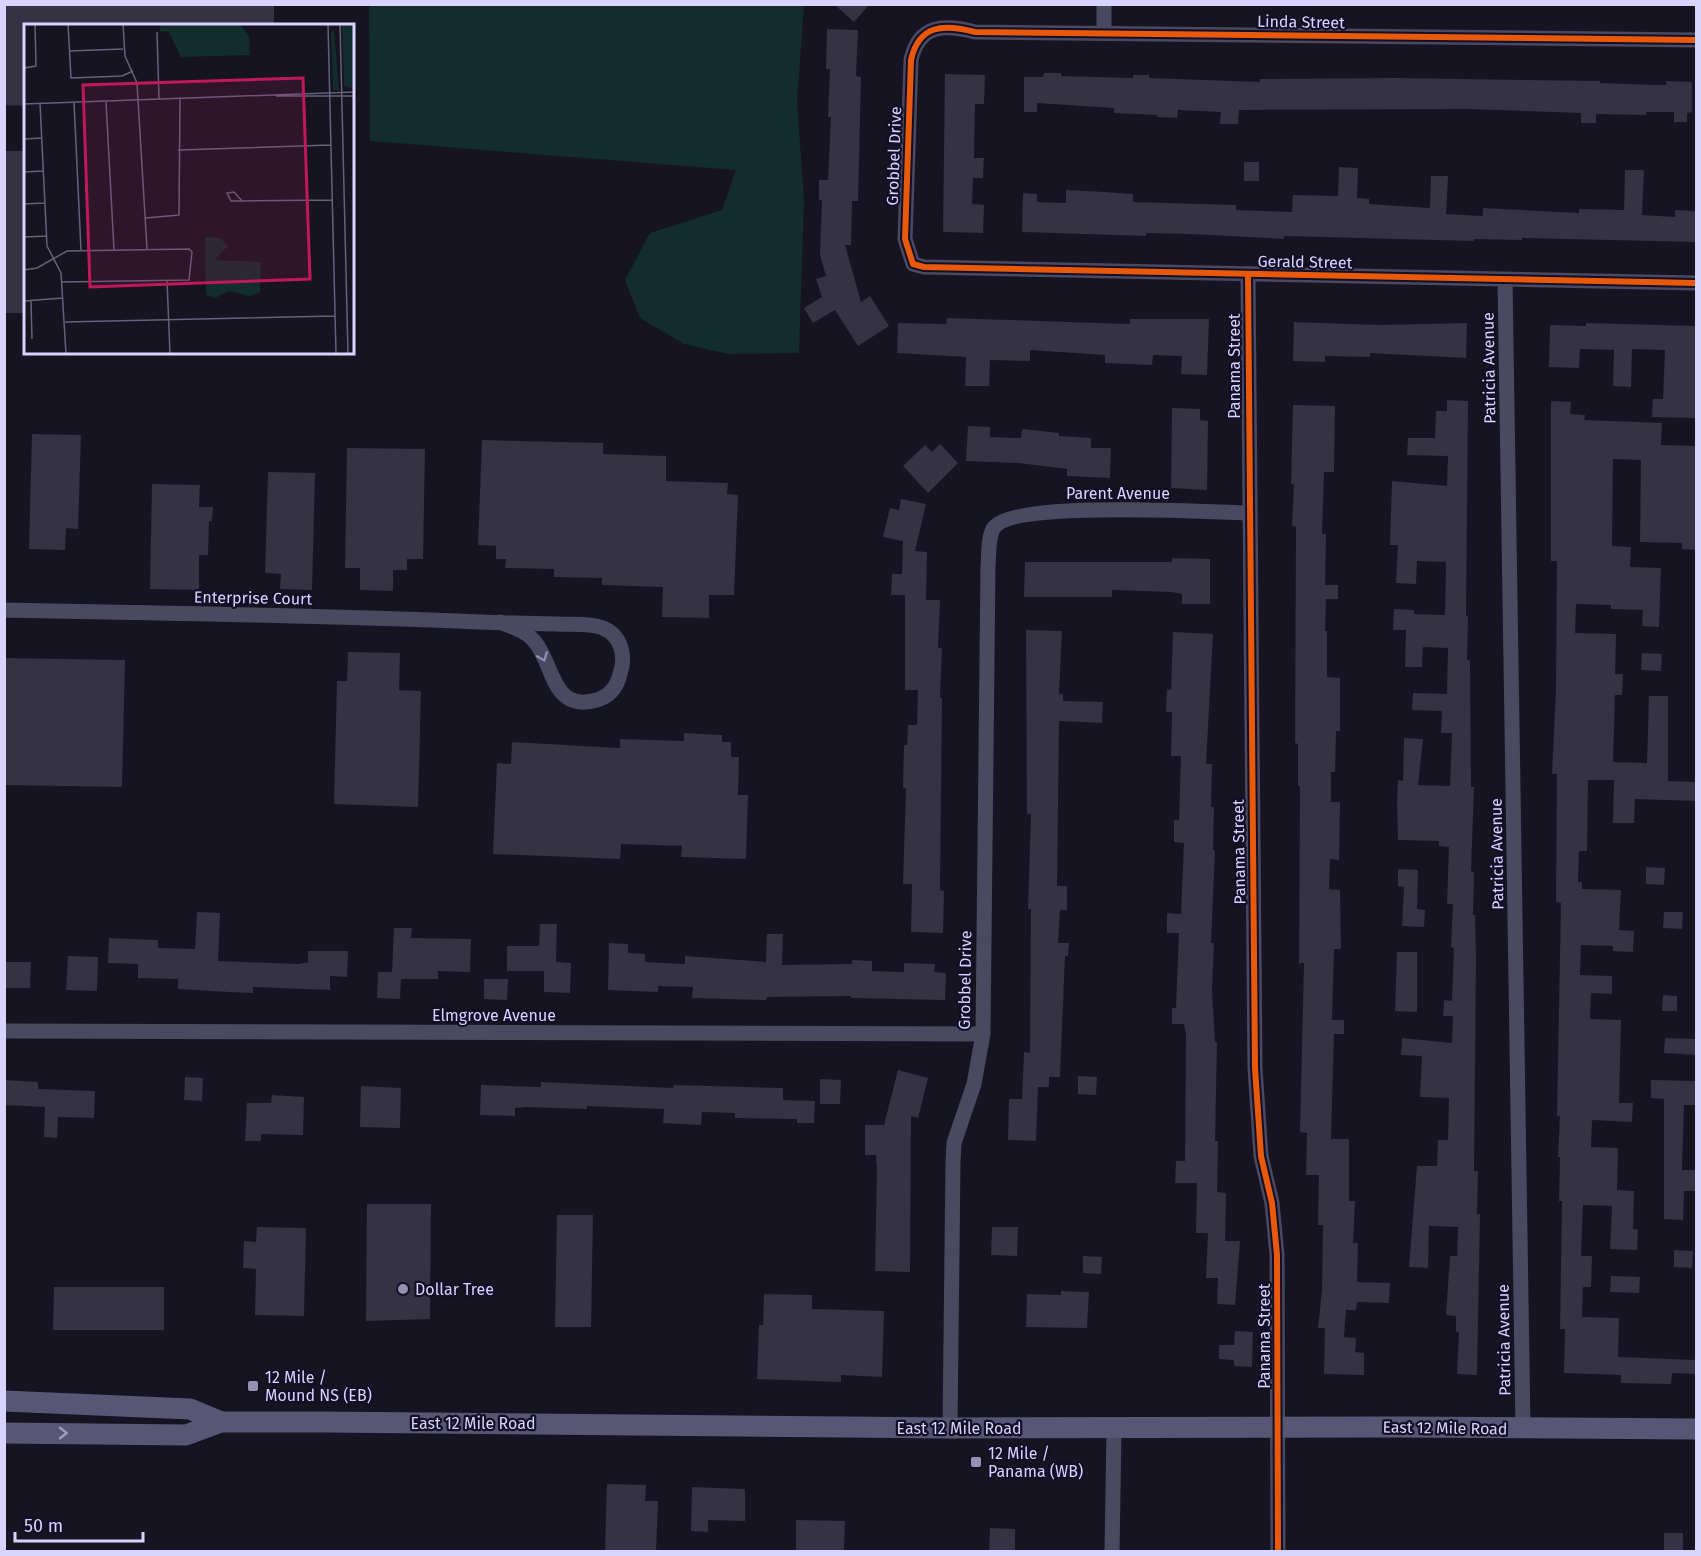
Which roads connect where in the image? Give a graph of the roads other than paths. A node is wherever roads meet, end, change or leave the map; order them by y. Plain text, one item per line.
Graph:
1 (1104, 4) edge
2 (1104, 33) junction
3 (1696, 40) edge
4 (914, 48) joint
5 (914, 264) joint
6 (1248, 274) junction
7 (1505, 280) junction
8 (1696, 283) edge
9 (1248, 513) junction
10 (993, 529) joint
11 (4, 610) edge
12 (500, 622) junction
13 (4, 1031) edge
14 (983, 1034) junction
15 (4, 1401) edge
16 (221, 1422) junction
17 (1278, 1427) junction
18 (950, 1428) junction
19 (1114, 1428) junction
20 (1523, 1428) junction
21 (1696, 1429) edge
22 (4, 1433) edge
23 (1112, 1551) edge
24 (1278, 1551) edge

1 - 2 street
2 - 3 street, Linda Street
2 - 4 street, Linda Street
4 - 5 street, Grobbel Drive
5 - 6 street, Gerald Street
6 - 7 street, Gerald Street
6 - 9 street, Panama Street
7 - 8 street, Gerald Street
7 - 20 street, Patricia Avenue
9 - 10 street, Parent Avenue
9 - 17 street, Panama Street
10 - 14 street, Grobbel Drive
11 - 12 street, Enterprise Court
12 -> 12 street, Enterprise Court
13 - 14 street, Elmgrove Avenue
14 - 18 street, Grobbel Drive
15 - 16 main road, East 12 Mile Road
16 - 18 main road, East 12 Mile Road
22 -> 16 main road, East 12 Mile Road
17 - 19 main road, East 12 Mile Road
17 - 20 main road, East 12 Mile Road
17 - 24 street, Panama Street
18 - 19 main road, East 12 Mile Road
19 - 23 street
20 - 21 main road, East 12 Mile Road

